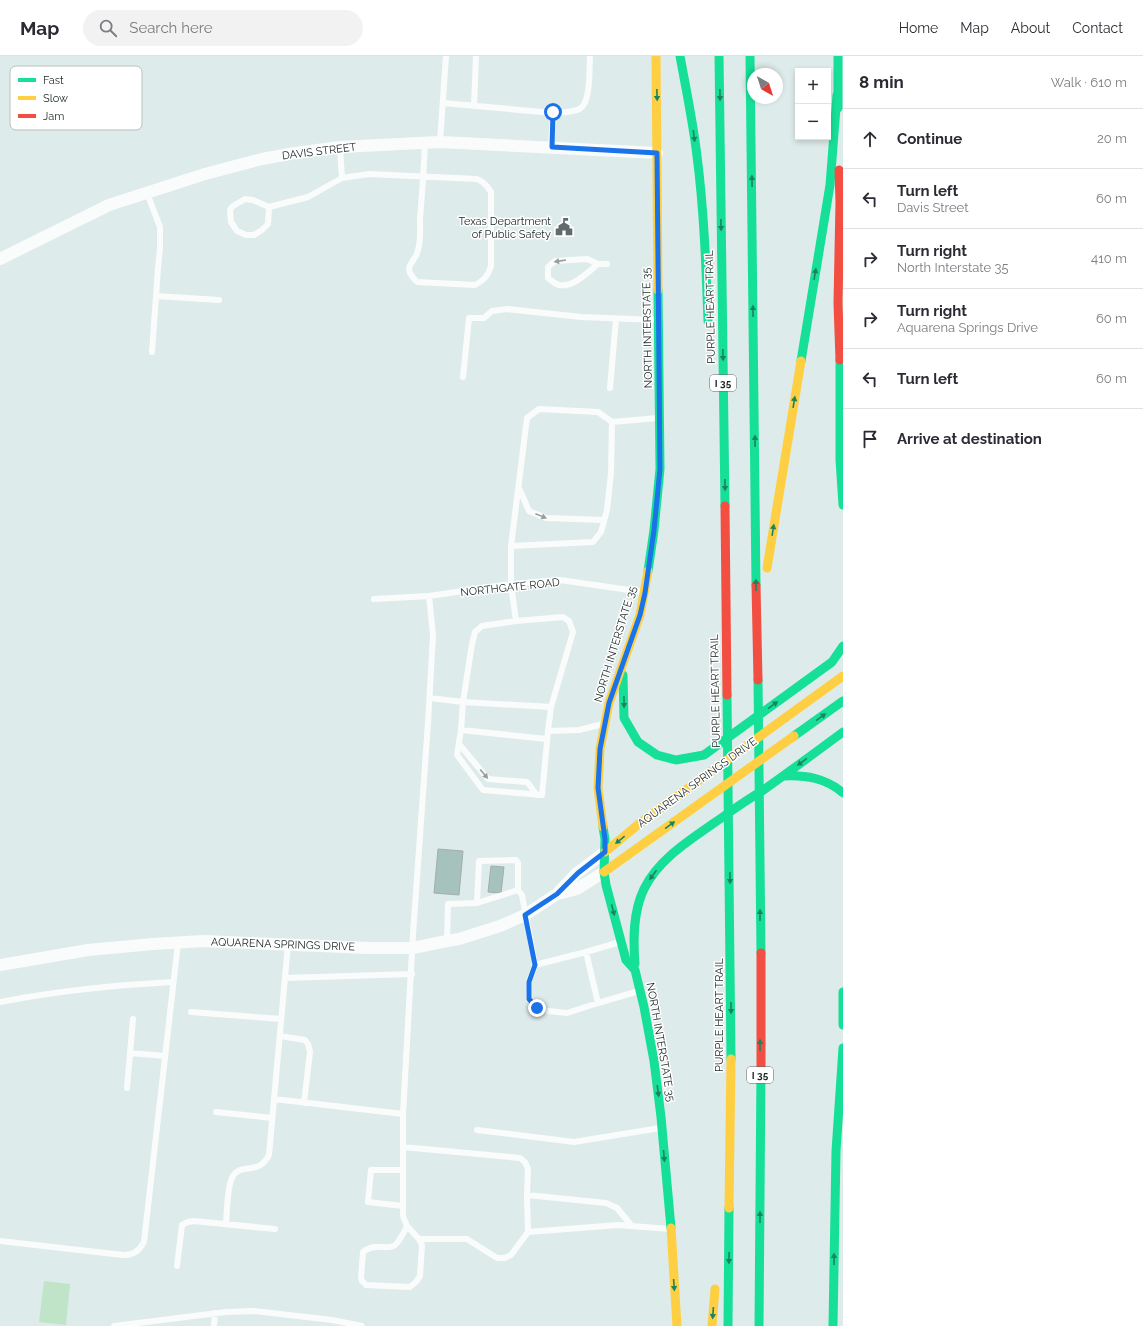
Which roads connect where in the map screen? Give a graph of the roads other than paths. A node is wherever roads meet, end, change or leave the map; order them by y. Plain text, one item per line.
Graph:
1 (446, 56) edge
2 (476, 56) edge
3 (590, 56) edge
4 (656, 56) edge
5 (680, 56) edge
6 (719, 56) edge
7 (750, 56) edge
8 (838, 56) edge
9 (443, 103) junction
10 (474, 106) junction
11 (553, 112) junction
12 (425, 142) junction
13 (440, 142) junction
14 (340, 147) junction
15 (552, 147) junction
16 (657, 153) junction
17 (838, 164) edge
18 (423, 177) junction
19 (342, 178) junction
20 (146, 193) junction
21 (842, 202) edge
22 (269, 207) junction
23 (0, 259) edge
24 (598, 264) junction
25 (607, 264) dead end
26 (156, 296) junction
27 (219, 300) dead end
28 (841, 303) edge
29 (616, 318) junction
30 (660, 320) junction
31 (708, 328) dead end
32 (152, 352) dead end
33 (463, 377) dead end
34 (610, 388) dead end
35 (660, 418) junction
36 (612, 422) junction
37 (716, 470) dead end
38 (518, 487) junction
39 (843, 505) edge
40 (604, 520) junction
41 (511, 546) junction
42 (511, 584) junction
43 (645, 593) junction
44 (429, 596) junction
45 (374, 599) dead end
46 (516, 621) junction
47 (843, 646) edge
48 (757, 652) junction
49 (623, 663) junction
50 (727, 669) junction
51 (843, 676) edge
52 (430, 698) junction
53 (843, 701) edge
54 (463, 702) junction
55 (551, 707) junction
56 (605, 724) junction
57 (461, 730) junction
58 (548, 730) junction
59 (843, 732) edge
60 (547, 739) junction
61 (459, 744) junction
62 (784, 776) junction
63 (843, 793) edge
64 (537, 795) junction
65 (605, 852) junction
66 (604, 872) junction
67 (518, 890) junction
68 (557, 894) junction
69 (477, 903) junction
70 (525, 915) junction
71 (448, 941) junction
72 (621, 942) junction
73 (178, 943) junction
74 (288, 944) junction
75 (413, 948) junction
76 (586, 952) junction
77 (0, 965) edge
78 (535, 965) junction
79 (635, 970) junction
80 (412, 974) junction
81 (285, 978) junction
82 (173, 982) junction
83 (640, 990) junction
84 (843, 992) edge
85 (0, 1002) edge
86 (598, 1003) junction
87 (537, 1008) dead end
88 (548, 1011) dead end
89 (191, 1012) dead end
90 (133, 1019) dead end
91 (281, 1019) junction
92 (843, 1024) edge
93 (280, 1036) junction
94 (843, 1048) edge
95 (130, 1053) junction
96 (165, 1056) junction
97 (842, 1070) edge
98 (127, 1088) dead end
99 (274, 1099) junction
100 (304, 1103) junction
101 (216, 1112) dead end
102 (403, 1114) junction
103 (272, 1118) junction
104 (730, 1121) junction
105 (662, 1128) junction
106 (477, 1130) dead end
107 (840, 1140) edge
108 (403, 1147) junction
109 (403, 1170) junction
110 (527, 1195) junction
111 (404, 1206) junction
112 (226, 1224) junction
113 (408, 1226) junction
114 (631, 1226) junction
115 (275, 1229) dead end
116 (671, 1229) junction
117 (528, 1232) junction
118 (720, 1232) dead end
119 (760, 1236) junction
120 (838, 1238) edge
121 (419, 1239) junction
122 (0, 1241) edge
123 (177, 1266) dead end
124 (838, 1279) edge
125 (716, 1282) dead end
126 (215, 1313) junction
127 (114, 1326) edge
128 (214, 1326) edge
129 (362, 1326) edge
130 (677, 1326) edge
131 (712, 1326) edge
132 (728, 1326) edge
133 (759, 1326) edge
134 (764, 1326) edge
135 (833, 1326) edge

1 - 9 lane
2 - 10 lane
3 - 11 lane
4 -> 16 main road, NORTH INTERSTATE 35
5 -> 31 main road
6 -> 50 main road, PURPLE HEART TRAIL / I 35
48 -> 7 main road, I 35
8 - 17 main road
9 - 10 lane
9 - 13 lane
10 - 11 lane
11 - 15 lane
12 - 13 street, DAVIS STREET
12 - 14 street, DAVIS STREET
12 - 18 lane
13 - 15 street, DAVIS STREET
14 - 19 lane
14 - 20 street, DAVIS STREET
15 - 16 street, DAVIS STREET
16 - 30 main road, NORTH INTERSTATE 35
17 - 21 main road
48 -> 17 main road
18 - 18 lane
18 - 19 lane
19 - 22 lane
20 - 23 street, DAVIS STREET
20 - 26 lane
21 - 28 main road
22 - 22 lane
24 -> 24 lane
24 - 25 lane
26 - 27 lane
26 - 32 lane
28 - 39 main road
29 - 30 lane
29 - 33 lane
29 - 34 lane
30 - 35 main road, NORTH INTERSTATE 35
35 - 36 lane
35 - 43 main road, NORTH INTERSTATE 35
36 - 38 lane
36 - 40 lane
37 - 50 main road
38 -> 40 lane
38 - 41 lane
40 - 41 lane
41 - 42 lane
42 - 43 lane, NORTHGATE ROAD
42 - 44 lane, NORTHGATE ROAD
42 - 46 lane
43 - 49 main road, NORTH INTERSTATE 35
44 - 45 lane, NORTHGATE ROAD
44 - 52 lane
46 - 54 lane
46 - 55 lane
49 -> 47 main road
119 -> 48 main road, I 35
49 - 56 main road, NORTH INTERSTATE 35
50 -> 104 main road, PURPLE HEART TRAIL / I 35
51 -> 65 main road, AQUARENA SPRINGS DRIVE
52 - 54 lane
52 - 75 lane
66 -> 53 main road, AQUARENA SPRINGS DRIVE
54 - 55 lane
54 - 57 lane
55 - 58 lane
56 - 58 lane
56 - 65 main road, NORTH INTERSTATE 35
57 - 60 lane
57 - 61 lane
58 - 60 lane
59 -> 62 main road
60 - 64 lane
61 -> 64 lane
61 - 64 lane
62 - 63 main road
62 -> 79 main road
65 - 66 main road, NORTH INTERSTATE 35
65 - 68 street, AQUARENA SPRINGS DRIVE
66 - 68 street, AQUARENA SPRINGS DRIVE
66 -> 72 main road, NORTH INTERSTATE 35
67 - 69 lane
67 - 69 lane
67 - 70 lane
68 - 70 street, AQUARENA SPRINGS DRIVE
69 - 71 lane
70 - 71 street, AQUARENA SPRINGS DRIVE
70 - 78 lane
71 - 75 street, AQUARENA SPRINGS DRIVE
72 - 76 lane
72 - 79 main road, NORTH INTERSTATE 35
73 - 74 street, AQUARENA SPRINGS DRIVE
73 - 77 street, AQUARENA SPRINGS DRIVE
73 - 82 lane
74 - 75 street, AQUARENA SPRINGS DRIVE
74 - 81 lane
75 - 80 lane
76 - 78 lane
76 - 86 lane
78 - 87 lane
79 - 83 main road, NORTH INTERSTATE 35
80 - 81 lane
80 - 102 lane
81 - 91 lane
82 - 85 lane
82 - 96 lane
83 - 86 lane
83 -> 105 main road, NORTH INTERSTATE 35
84 - 92 main road
86 - 88 lane
89 - 91 lane
90 - 95 lane
91 - 93 lane
93 - 99 lane
93 - 100 lane
94 - 97 main road
95 - 96 lane
95 - 98 lane
96 - 122 lane
97 - 107 main road
99 - 100 lane
99 - 103 lane
100 - 102 lane
101 - 103 lane
102 - 108 lane
103 - 112 lane
104 - 118 main road
104 -> 132 main road, PURPLE HEART TRAIL / I 35
105 - 106 lane
105 -> 116 main road, NORTH INTERSTATE 35
107 - 120 main road
108 - 109 lane
108 - 110 lane
109 - 111 lane
109 - 111 lane
110 - 114 lane
110 - 117 lane
111 - 113 lane
112 - 115 lane
112 - 123 lane
113 - 121 lane
113 - 121 lane
114 - 116 lane
114 - 117 lane
116 -> 130 main road, NORTH INTERSTATE 35
117 - 121 lane
119 - 133 main road, I 35
119 - 134 main road
124 -> 120 main road
124 - 135 main road
125 -> 131 main road
126 - 127 lane
126 - 128 lane
126 - 129 lane

